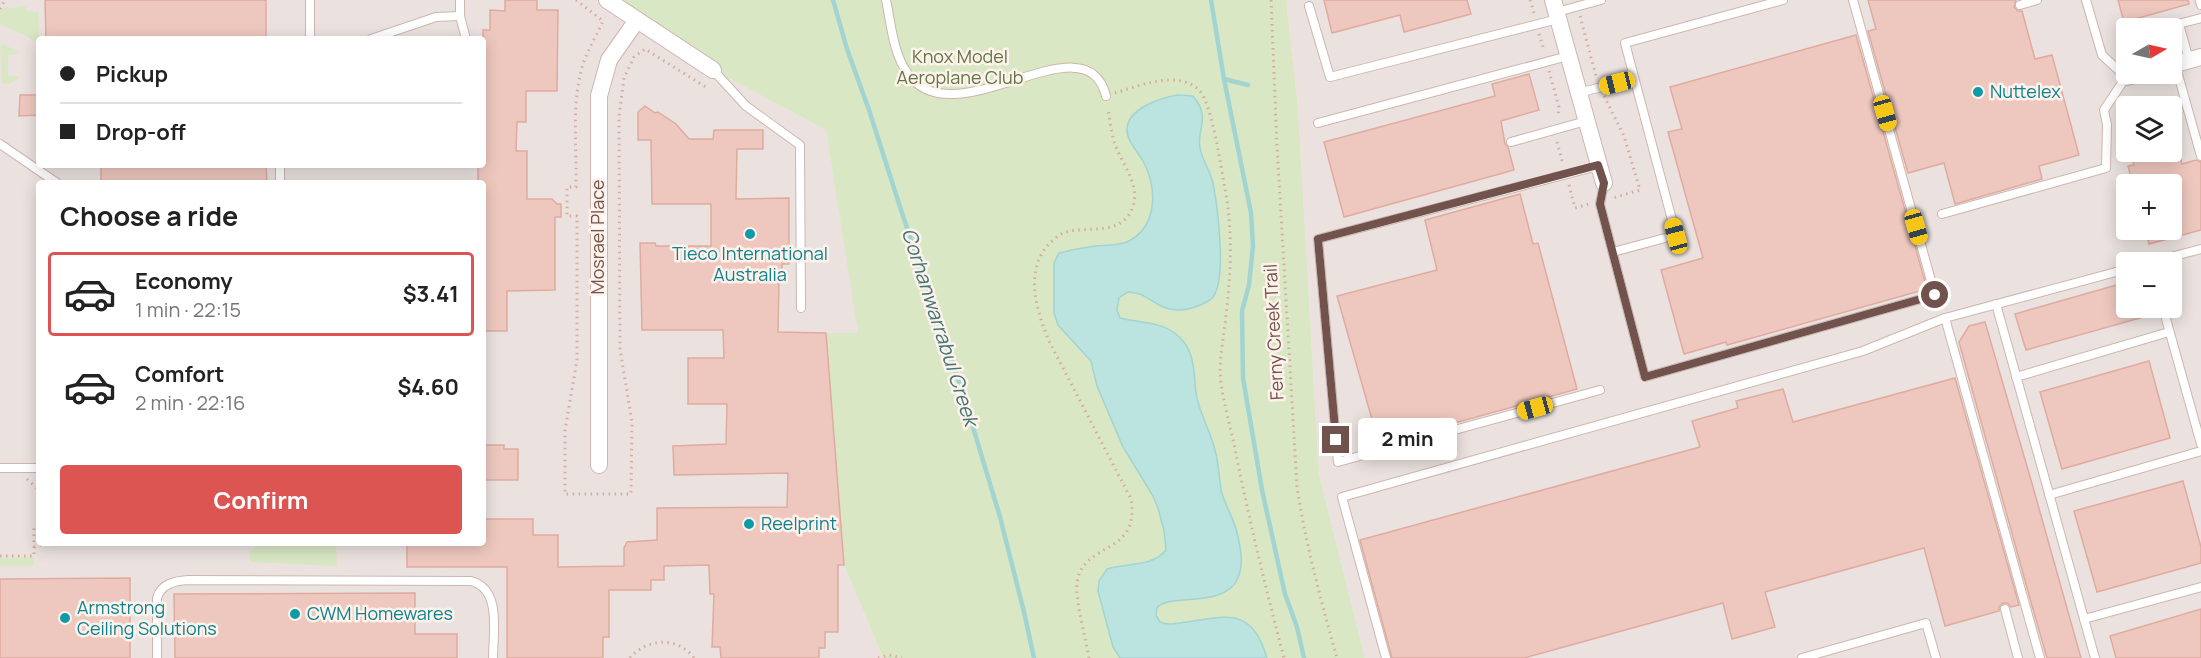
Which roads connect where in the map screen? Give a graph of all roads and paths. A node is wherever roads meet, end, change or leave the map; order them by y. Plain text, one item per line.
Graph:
1 (4, 0) edge
2 (310, 0) edge
3 (460, 0) edge
4 (576, 0) edge
5 (608, 0) edge
6 (886, 0) edge
7 (1271, 0) edge
8 (1602, 0) edge
9 (1783, 0) edge
10 (1853, 0) edge
11 (2037, 0) edge
12 (2086, 0) edge
13 (2020, 5) dead end
14 (1309, 6) dead end
15 (1577, 7) junction
16 (0, 9) edge
17 (1556, 10) edge
18 (460, 16) junction
19 (2201, 18) edge
20 (637, 20) junction
21 (2182, 23) edge
22 (310, 36) edge
23 (380, 36) edge
24 (465, 36) edge
25 (1568, 56) junction
26 (2184, 61) edge
27 (2116, 64) edge
28 (713, 70) joint
29 (1634, 79) junction
30 (2126, 84) edge
31 (1600, 87) junction
32 (709, 90) dead end
33 (1578, 93) junction
34 (1106, 96) junction
35 (1586, 120) junction
36 (1318, 123) dead end
37 (1511, 142) dead end
38 (0, 144) edge
39 (2201, 156) edge
40 (1598, 165) junction
41 (53, 180) edge
42 (1604, 183) joint
43 (1611, 198) dead end
44 (1942, 214) dead end
45 (2201, 249) edge
46 (1613, 252) junction
47 (2182, 254) edge
48 (2116, 272) edge
49 (1996, 304) junction
50 (801, 308) dead end
51 (1945, 318) junction
52 (2166, 318) edge
53 (2169, 332) junction
54 (2016, 377) junction
55 (1600, 390) dead end
56 (2201, 444) edge
57 (2201, 451) edge
58 (599, 465) dead end
59 (0, 468) edge
60 (36, 468) edge
61 (2049, 495) junction
62 (34, 524) dead end
63 (37, 546) edge
64 (34, 547) junction
65 (0, 556) edge
66 (2201, 587) edge
67 (2005, 609) dead end
68 (2084, 619) junction
69 (157, 658) edge
70 (493, 658) edge
71 (630, 658) edge
72 (694, 658) edge
73 (878, 658) edge
74 (902, 658) edge
75 (1089, 658) edge
76 (1284, 658) edge
77 (1337, 658) edge
78 (1386, 658) edge
79 (1802, 658) edge
80 (1936, 658) edge
81 (2018, 658) edge
82 (2040, 658) edge
83 (2095, 658) edge

1 - 16 path
2 - 22 lane
3 - 18 lane
4 - 32 path
5 - 20 street
6 - 34 lane
7 - 77 path, Ferny Creek Trail
8 - 15 lane
9 - 29 lane
10 - 46 lane
11 - 13 lane
12 - 27 lane
14 - 17 lane
15 - 17 lane
15 - 31 path
17 - 25 street
18 - 23 lane
18 - 24 lane
19 - 21 lane
20 - 28 street
20 - 58 street, Mosrael Place
25 - 33 street
25 - 36 lane
26 - 39 lane
28 - 50 lane
29 - 31 lane
29 - 46 lane
30 - 44 lane
31 - 33 lane
31 - 43 path
33 - 35 street
34 - 75 path
34 - 76 path
35 - 37 lane
35 - 40 street
38 - 41 lane
40 - 42 street
40 - 55 lane
42 - 46 lane
45 - 47 lane
48 - 49 lane
49 - 51 lane
49 - 54 lane
51 - 78 lane
51 - 82 lane
52 - 53 lane
53 - 54 lane
53 - 56 lane
54 - 61 lane
57 - 61 lane
59 - 60 lane
61 - 68 lane
62 - 64 path
63 - 64 path
64 - 65 path
66 - 68 lane
67 - 81 lane
68 - 83 lane
69 - 70 lane
71 - 72 path
73 - 74 path
79 - 80 lane

